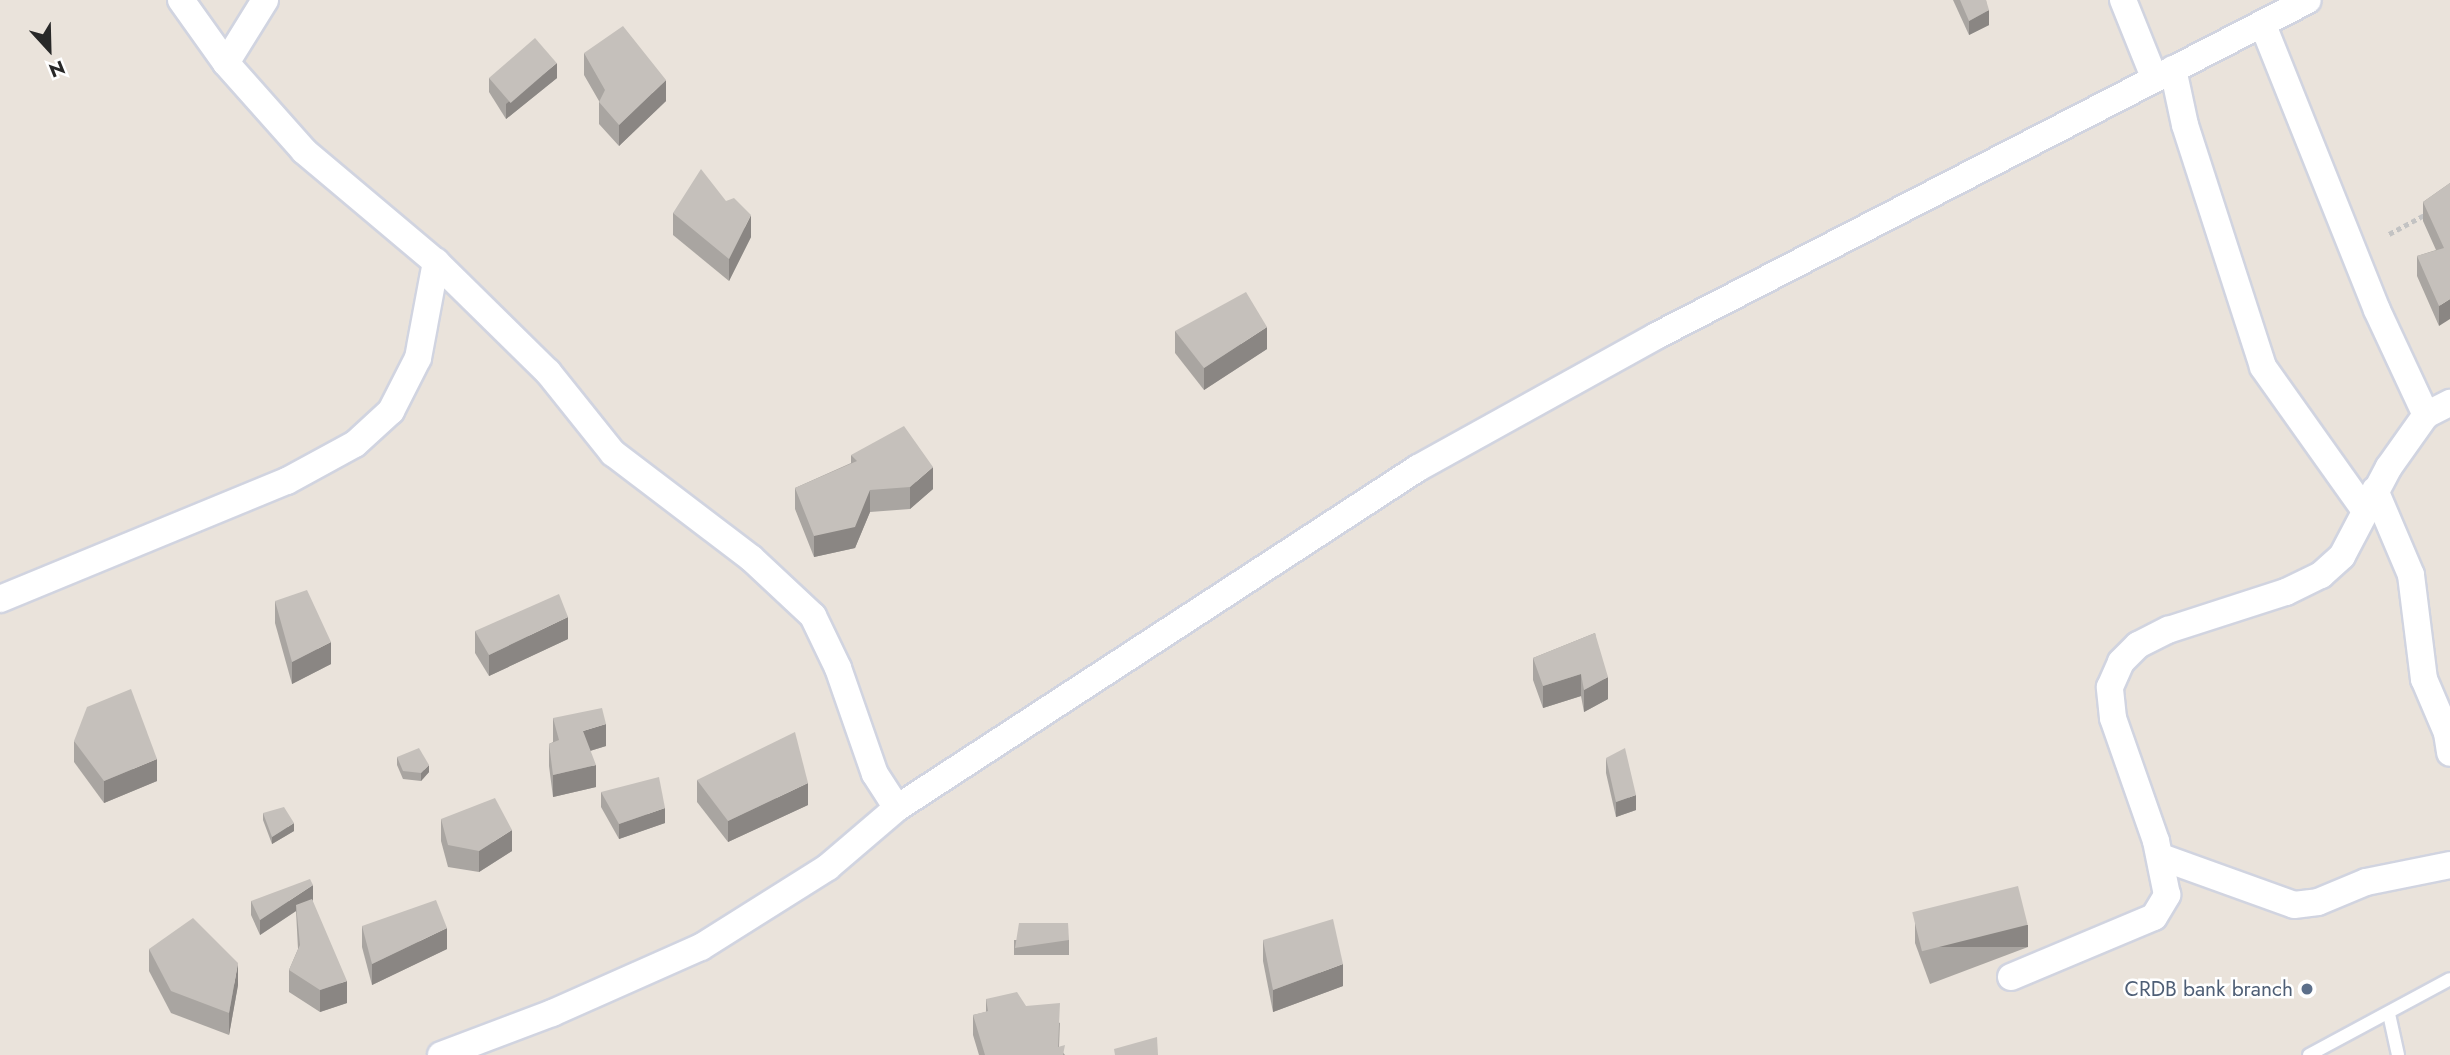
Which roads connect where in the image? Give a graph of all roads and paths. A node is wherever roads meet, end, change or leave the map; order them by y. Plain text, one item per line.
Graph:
1 (181, 0) edge
2 (265, 0) edge
3 (2123, 0) edge
4 (2308, 0) edge
5 (2263, 24) junction
6 (226, 63) junction
7 (2163, 73) junction
8 (2438, 208) edge
9 (2389, 234) dead end
10 (436, 262) junction
11 (2450, 402) edge
12 (2426, 415) junction
13 (2370, 500) junction
14 (0, 599) edge
15 (2450, 753) edge
16 (897, 808) junction
17 (2161, 857) junction
18 (2450, 865) edge
19 (2011, 976) dead end
20 (2450, 979) edge
21 (2389, 1014) junction
22 (441, 1055) edge
23 (2309, 1055) edge
24 (2398, 1055) edge

1 - 6 street
2 - 6 street
3 - 7 street
4 - 5 street
5 - 7 street
5 - 12 street
6 - 10 street
7 - 13 street
7 - 16 street
8 - 9 path
10 - 14 street
10 - 16 street
11 - 12 street
12 - 13 street
13 - 15 street
13 - 17 street
16 - 22 street
17 - 18 street
17 - 19 street
20 - 21 lane
21 - 23 lane
21 - 24 lane

